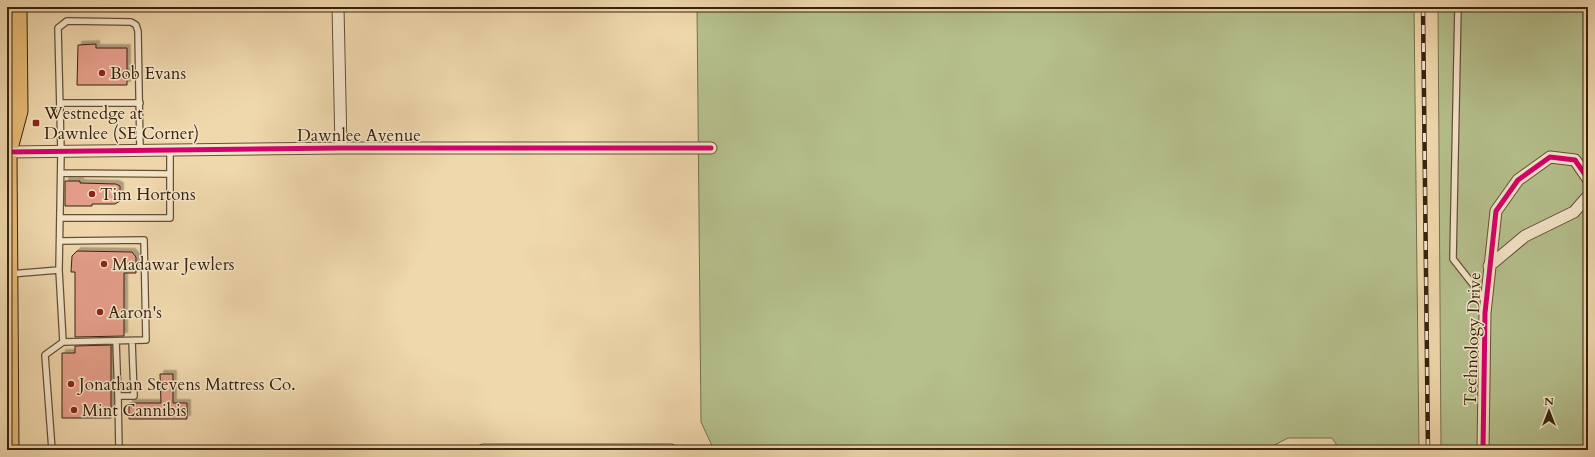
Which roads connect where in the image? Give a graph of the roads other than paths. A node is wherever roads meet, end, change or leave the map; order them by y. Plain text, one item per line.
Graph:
1 (18, 7) edge
2 (338, 7) edge
3 (1458, 7) edge
4 (60, 103) junction
5 (140, 103) junction
6 (341, 148) junction
7 (710, 148) dead end
8 (8, 150) edge
9 (140, 150) junction
10 (170, 150) junction
11 (62, 152) junction
12 (61, 173) junction
13 (170, 174) junction
14 (1588, 179) edge
15 (1588, 196) edge
16 (60, 218) junction
17 (60, 241) junction
18 (1489, 266) junction
19 (59, 270) junction
20 (8, 275) edge
21 (1486, 301) junction
22 (8, 313) edge
23 (116, 341) junction
24 (132, 341) junction
25 (63, 342) junction
26 (118, 396) junction
27 (10, 450) edge
28 (52, 450) edge
29 (118, 450) edge
30 (483, 450) edge
31 (671, 450) edge
32 (1284, 450) edge
33 (1322, 450) edge
34 (1483, 450) edge

1 - 8 main road
2 - 6 street
3 - 21 lane
4 - 5 lane
4 - 5 lane
4 - 11 lane
5 - 9 lane
6 - 7 street, Dawnlee Avenue
6 - 10 street, Dawnlee Avenue
8 - 11 street, Dawnlee Avenue
8 - 20 main road
9 - 10 street, Dawnlee Avenue
9 - 11 street, Dawnlee Avenue
10 - 13 lane
11 - 12 lane
12 - 13 lane
12 - 16 lane
13 - 16 lane
14 - 18 street, Technology Drive
15 - 18 street, Technology Drive
16 - 17 lane
17 - 19 lane
17 - 24 lane
18 - 21 street, Technology Drive
19 - 20 lane
19 - 25 lane
20 - 22 main road
21 - 34 street, Technology Drive
22 - 27 main road
23 - 24 lane
23 - 25 lane
23 - 26 lane
24 - 26 lane
25 - 28 lane
26 - 29 lane
30 - 31 street
32 - 33 lane

